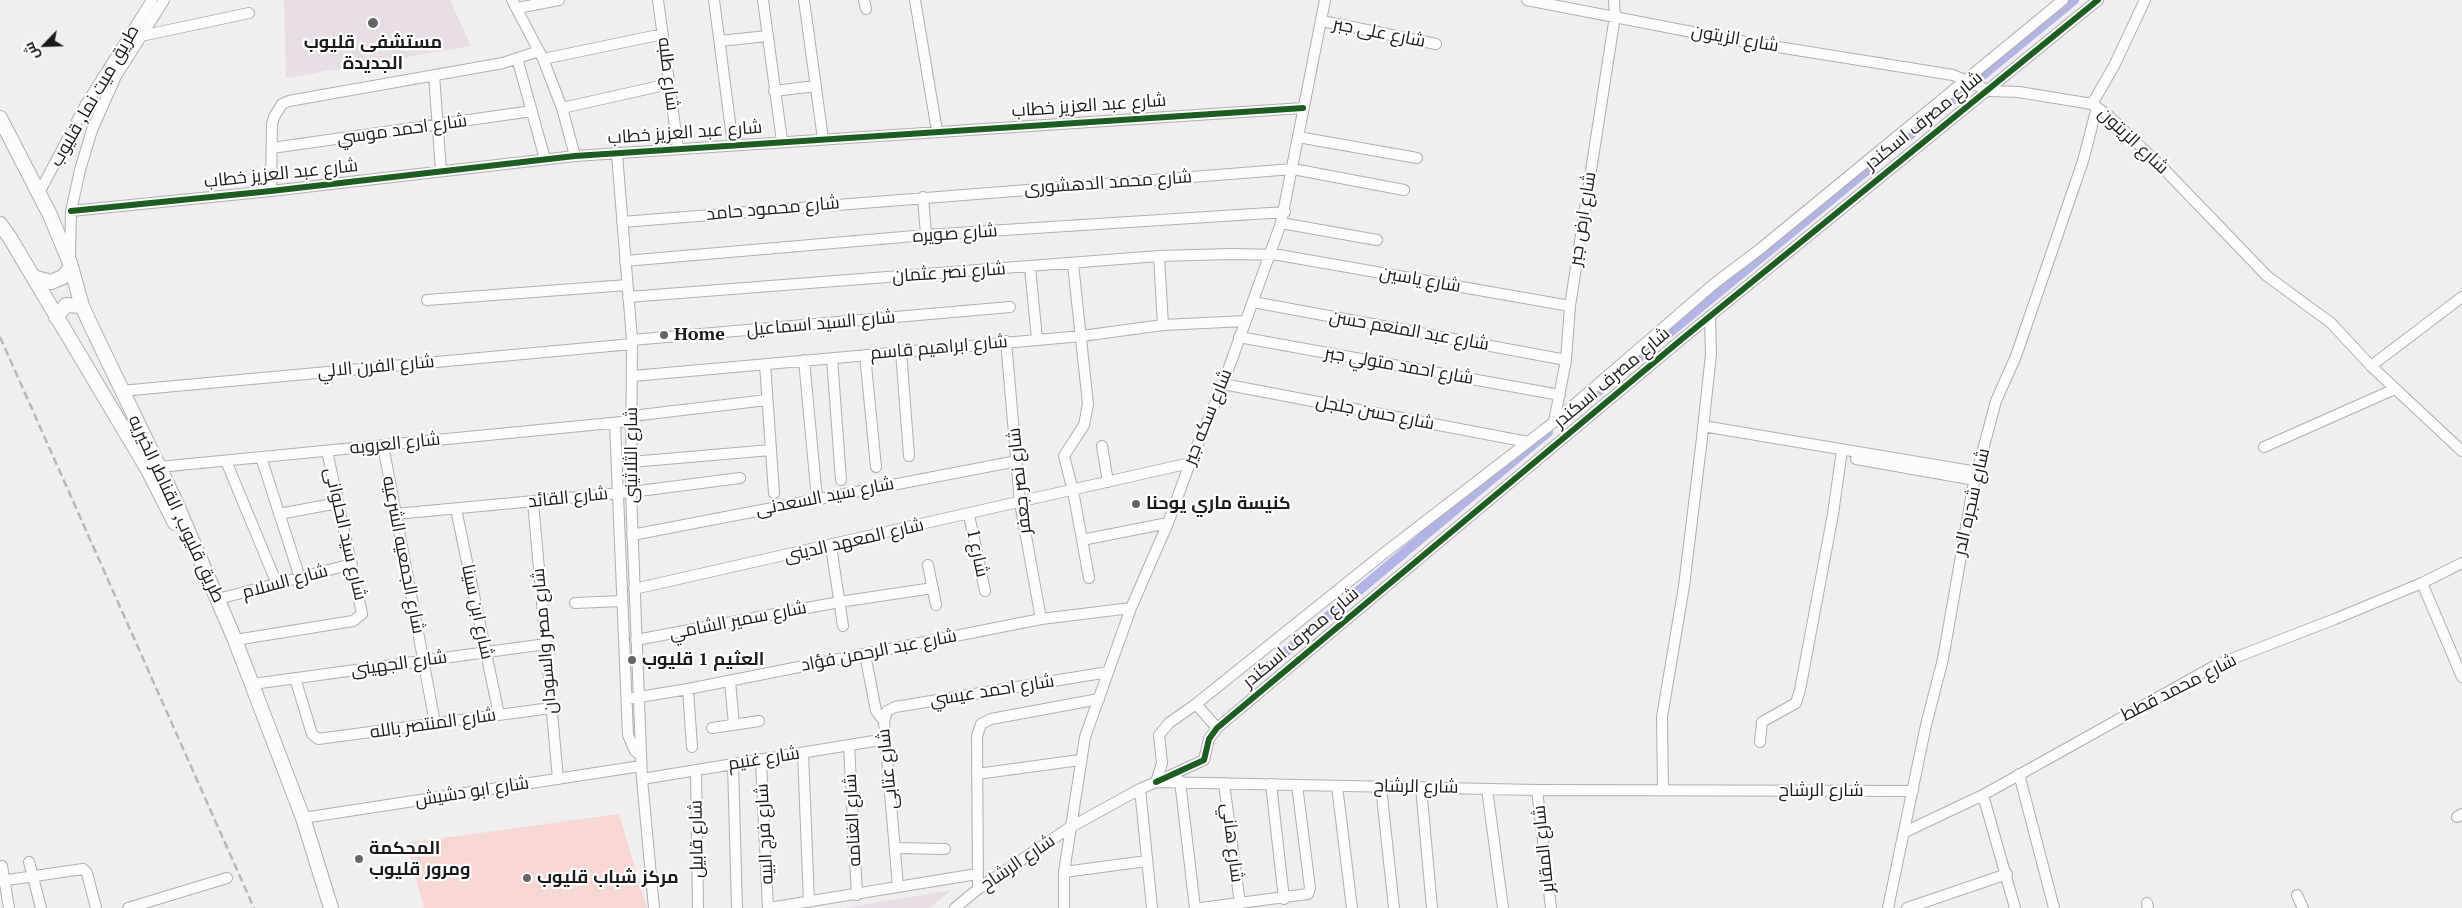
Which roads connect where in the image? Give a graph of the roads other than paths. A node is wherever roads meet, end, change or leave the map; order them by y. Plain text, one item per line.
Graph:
1 (152, 0) edge
2 (164, 0) edge
3 (558, 0) edge
4 (658, 0) edge
5 (714, 0) edge
6 (763, 0) edge
7 (804, 0) edge
8 (915, 0) edge
9 (1325, 0) edge
10 (1527, 0) edge
11 (1614, 0) edge
12 (2063, 0) edge
13 (2098, 0) edge
14 (2145, 0) edge
15 (515, 4) edge
16 (249, 13) dead end
17 (1615, 16) junction
18 (1322, 21) junction
19 (663, 34) junction
20 (142, 36) junction
21 (767, 36) junction
22 (720, 41) junction
23 (1436, 44) dead end
24 (541, 55) junction
25 (517, 58) junction
26 (434, 75) junction
27 (1965, 79) junction
28 (669, 84) junction
29 (816, 86) junction
30 (1985, 90) junction
31 (774, 91) junction
32 (2095, 105) junction
33 (562, 108) junction
34 (1303, 108) junction
35 (532, 111) junction
36 (0, 118) edge
37 (438, 125) junction
38 (937, 131) junction
39 (1298, 137) junction
40 (823, 139) junction
41 (782, 141) junction
42 (733, 145) junction
43 (272, 148) junction
44 (678, 149) junction
45 (617, 154) junction
46 (575, 156) junction
47 (1417, 158) dead end
48 (545, 159) junction
49 (1293, 169) junction
50 (441, 171) junction
51 (1404, 190) dead end
52 (272, 191) junction
53 (40, 193) junction
54 (924, 197) junction
55 (71, 211) junction
56 (1285, 212) junction
57 (622, 222) junction
58 (1281, 223) junction
59 (0, 224) edge
60 (926, 236) junction
61 (5, 237) edge
62 (1377, 240) dead end
63 (1159, 256) junction
64 (1269, 256) junction
65 (626, 262) junction
66 (1073, 264) junction
67 (70, 265) junction
68 (1030, 267) junction
69 (33, 276) junction
70 (627, 285) junction
71 (628, 297) junction
72 (2462, 297) edge
73 (426, 300) dead end
74 (1252, 302) junction
75 (82, 306) junction
76 (1570, 306) junction
77 (1010, 307) dead end
78 (1710, 316) junction
79 (56, 317) junction
80 (1245, 321) junction
81 (1163, 325) junction
82 (1082, 336) junction
83 (1239, 337) junction
84 (1037, 339) junction
85 (1006, 341) junction
86 (632, 342) junction
87 (901, 352) junction
88 (865, 355) junction
89 (832, 358) junction
90 (804, 360) junction
91 (1566, 360) junction
92 (764, 364) junction
93 (2371, 366) junction
94 (633, 376) junction
95 (1223, 384) junction
96 (2396, 389) junction
97 (121, 391) junction
98 (1560, 395) junction
99 (767, 400) junction
100 (632, 419) junction
101 (1554, 422) junction
102 (615, 423) junction
103 (1703, 430) junction
104 (1528, 442) junction
105 (383, 445) junction
106 (1102, 446) dead end
107 (2264, 447) dead end
108 (771, 450) junction
109 (327, 451) junction
110 (2462, 451) edge
111 (1841, 453) junction
112 (909, 456) dead end
113 (261, 457) junction
114 (226, 461) junction
115 (1017, 461) junction
116 (631, 462) junction
117 (1190, 463) junction
118 (159, 467) junction
119 (876, 467) dead end
120 (1976, 476) junction
121 (740, 478) dead end
122 (841, 480) dead end
123 (1108, 482) junction
124 (1073, 491) junction
125 (631, 492) junction
126 (618, 493) junction
127 (774, 493) dead end
128 (817, 498) junction
129 (533, 502) junction
130 (338, 503) junction
131 (1020, 503) junction
132 (456, 509) junction
133 (279, 514) junction
134 (396, 514) junction
135 (969, 515) junction
136 (1168, 523) junction
137 (632, 535) junction
138 (1082, 540) junction
139 (831, 546) junction
140 (352, 564) junction
141 (2460, 564) edge
142 (928, 565) dead end
143 (2462, 576) edge
144 (300, 578) junction
145 (1089, 578) dead end
146 (2422, 583) junction
147 (277, 584) junction
148 (933, 588) junction
149 (634, 590) junction
150 (985, 591) dead end
151 (218, 599) junction
152 (622, 601) junction
153 (839, 602) junction
154 (575, 603) dead end
155 (936, 605) dead end
156 (1131, 608) junction
157 (1040, 619) junction
158 (843, 626) dead end
159 (235, 640) junction
160 (636, 640) junction
161 (546, 644) junction
162 (486, 652) junction
163 (865, 654) junction
164 (423, 660) junction
165 (1108, 672) junction
166 (2462, 677) edge
167 (295, 678) junction
168 (730, 681) junction
169 (253, 684) junction
170 (688, 689) junction
171 (638, 697) junction
172 (627, 699) junction
173 (1099, 699) junction
174 (1196, 704) junction
175 (551, 708) junction
176 (499, 715) junction
177 (884, 720) junction
178 (759, 721) dead end
179 (434, 724) junction
180 (734, 725) junction
181 (712, 728) dead end
182 (1216, 728) junction
183 (886, 739) junction
184 (1760, 742) dead end
185 (849, 745) junction
186 (692, 747) dead end
187 (803, 753) junction
188 (1080, 760) junction
189 (641, 761) junction
190 (761, 761) junction
191 (733, 764) junction
192 (696, 770) junction
193 (977, 774) junction
194 (2019, 774) junction
195 (558, 779) junction
196 (642, 780) junction
197 (1180, 781) junction
198 (1156, 782) junction
199 (1224, 783) junction
200 (1271, 784) junction
201 (1297, 786) junction
202 (1337, 786) junction
203 (1381, 787) junction
204 (1421, 787) junction
205 (1140, 788) junction
206 (1487, 789) junction
207 (1538, 790) junction
208 (1662, 790) junction
209 (1913, 791) junction
210 (1983, 795) junction
211 (303, 818) junction
212 (1069, 828) junction
213 (1905, 832) junction
214 (895, 848) junction
215 (945, 849) dead end
216 (29, 862) dead end
217 (1148, 862) junction
218 (2, 866) dead end
219 (1064, 872) junction
220 (977, 874) junction
221 (2006, 874) junction
222 (33, 876) junction
223 (227, 878) dead end
224 (2, 881) edge
225 (898, 887) junction
226 (978, 889) junction
227 (857, 895) junction
228 (2298, 895) dead end
229 (1284, 899) junction
230 (809, 902) junction
231 (1240, 904) junction
232 (1271, 904) edge
233 (9, 908) edge
234 (41, 908) edge
235 (96, 908) edge
236 (128, 908) edge
237 (322, 908) edge
238 (331, 908) edge
239 (654, 908) edge
240 (698, 908) edge
241 (736, 908) edge
242 (768, 908) edge
243 (955, 908) edge
244 (1064, 908) edge
245 (1152, 908) edge
246 (1195, 908) edge
247 (1201, 908) edge
248 (1352, 908) edge
249 (1394, 908) edge
250 (1432, 908) edge
251 (1503, 908) edge
252 (1551, 908) edge
253 (1888, 908) edge
254 (1907, 908) edge
255 (2015, 908) edge
256 (2054, 908) edge
257 (2303, 908) edge

1 - 53 street, طريق ميت نما, قليوب
2 - 20 street, طريق ميت نما, قليوب
3 - 15 street
4 - 19 street, شارع طلبه
5 - 22 street
6 - 21 street
7 - 29 street
8 - 38 street
9 - 18 street, شارع سكه جير
10 - 17 street, شارع الزيتون
11 - 17 street, شارع ارض جبر
12 - 27 street, شارع مصرف اسكندر
13 - 30 street, شارع مصرف اسكندر
14 - 32 street, شارع شجره الدر
15 - 24 street
16 - 20 street
17 - 27 street, شارع الزيتون
17 - 76 street, شارع ارض جبر
18 - 23 street, شارع على جبر
18 - 34 street, شارع سكه جير
19 - 24 street
19 - 28 street, شارع طلبه
20 - 55 street, طريق ميت نما, قليوب
21 - 22 street
21 - 31 street
22 - 42 street
24 - 25 street
24 - 33 street
25 - 26 street
25 - 35 street
26 - 37 street
26 - 43 street
27 - 30 street, شارع الزيتون
27 - 101 street, شارع مصرف اسكندر
28 - 33 street
28 - 44 street, شارع طلبه
29 - 31 street
29 - 40 street
30 - 32 street, شارع الزيتون
30 - 78 street, شارع مصرف اسكندر
31 - 41 street
32 - 93 street, شارع الزيتون
32 - 120 street, شارع شجره الدر
33 - 46 street
34 - 38 street, شارع عبد العزيز خطاب
34 - 39 street, شارع سكه جير
35 - 37 street, شارع احمد موسي
35 - 48 street
36 - 53 main road, طريق قليوب, القناطر الخيريه
37 - 43 street, شارع احمد موسي
37 - 50 street
38 - 40 street, شارع عبد العزيز خطاب
39 - 47 street
39 - 49 street, شارع سكه جير
40 - 41 street, شارع عبد العزيز خطاب
41 - 42 street, شارع عبد العزيز خطاب
42 - 44 street, شارع عبد العزيز خطاب
43 - 52 street
44 - 45 street, شارع عبد العزيز خطاب
45 - 46 street, شارع عبد العزيز خطاب
45 - 57 street, شارع الثلاثينى
46 - 48 street, شارع عبد العزيز خطاب
48 - 50 street, شارع عبد العزيز خطاب
49 - 51 street, شارع محمد الدهشورى
49 - 54 street, شارع محمد الدهشورى
49 - 56 street, شارع سكه جير
50 - 52 street, شارع عبد العزيز خطاب
52 - 55 street, شارع عبد العزيز خطاب
53 - 67 main road, طريق قليوب, القناطر الخيريه
54 - 57 street, شارع محمود حامد
54 - 60 street
55 - 67 street, طريق ميت نما, قليوب
56 - 58 street, شارع سكه جير
56 - 60 street, شارع صويره
57 - 65 street, شارع الثلاثينى
58 - 62 street
58 - 64 street, شارع سكه جير
59 - 61 main road, طريق قليوب, القناطر الخيريه
60 - 65 street, شارع صويره
61 - 69 main road, طريق قليوب, القناطر الخيريه
63 - 64 street, شارع نصر عثمان
63 - 66 street, شارع نصر عثمان
63 - 81 street
64 - 74 street, شارع سكه جير
64 - 76 street, شارع ياسين
65 - 70 street, شارع الثلاثينى
66 - 68 street, شارع نصر عثمان
66 - 82 street
67 - 69 main road
67 - 75 main road, طريق قليوب, القناطر الخيريه
68 - 71 street, شارع نصر عثمان
68 - 84 street
69 - 79 main road, طريق قليوب, القناطر الخيريه
70 - 71 street, شارع الثلاثينى
70 - 73 street
71 - 86 street, شارع الثلاثينى
72 - 93 street
74 - 80 street, شارع سكه جير
74 - 91 street, شارع عبد المنعم حسن
75 - 79 main road
75 - 97 main road, طريق قليوب, القناطر الخيريه
76 - 91 street, شارع ارض جبر
77 - 86 street, شارع السيد اسماعيل
78 - 103 street
78 - 182 street, شارع مصرف اسكندر
79 - 237 main road, طريق قليوب, القناطر الخيريه
80 - 81 street, شارع ابراهيم قاسم
80 - 83 street, شارع سكه جير
81 - 82 street, شارع ابراهيم قاسم
82 - 84 street, شارع ابراهيم قاسم
82 - 124 street
83 - 95 street, شارع سكه جير
83 - 98 street, شارع احمد متولي جبر
84 - 85 street, شارع ابراهيم قاسم
85 - 87 street, شارع ابراهيم قاسم
85 - 115 street, شارع نصر جعفر
86 - 94 street, شارع الثلاثينى
86 - 97 street, شارع الفرن الالي
87 - 88 street, شارع ابراهيم قاسم
87 - 112 street
88 - 89 street, شارع ابراهيم قاسم
88 - 119 street
89 - 90 street, شارع ابراهيم قاسم
89 - 122 street
90 - 92 street, شارع ابراهيم قاسم
90 - 128 street
91 - 98 street, شارع ارض جبر
92 - 94 street, شارع ابراهيم قاسم
92 - 99 street
93 - 96 street, شارع الزيتون
94 - 100 street, شارع الثلاثينى
95 - 104 street, شارع حسن جلجل
95 - 117 street, شارع سكه جير
96 - 107 street
96 - 110 street, شارع الزيتون
97 - 118 main road, طريق قليوب, القناطر الخيريه
98 - 101 street, شارع ارض جبر
99 - 100 street, شارع العروبه
99 - 108 street
100 - 102 street, شارع العروبه
100 - 116 street, شارع الثلاثينى
101 - 104 street, شارع مصرف اسكندر
102 - 105 street, شارع العروبه
102 - 126 street, شارع الثلاثينى
103 - 111 street
103 - 208 street
104 - 174 street, شارع مصرف اسكندر
105 - 109 street, شارع العروبه
105 - 134 street, شارع الجمعيه الشرعيه
106 - 123 street
108 - 116 street
108 - 127 street
109 - 113 street, شارع العروبه
109 - 130 street, شارع سيد الحلوانى
111 - 120 street
111 - 184 street
113 - 114 street, شارع العروبه
113 - 133 street
114 - 118 street, شارع العروبه
114 - 147 street
115 - 128 street, شارع سيد السعدنى
115 - 131 street, شارع نصر جعفر
116 - 125 street, شارع الثلاثينى
117 - 123 street, شارع المعهد الدينى
117 - 136 street, شارع سكه جير
118 - 151 main road, طريق قليوب, القناطر الخيريه
120 - 209 street, شارع شجره الدر
121 - 125 street, شارع القائد
123 - 124 street, شارع المعهد الدينى
124 - 131 street, شارع المعهد الدينى
124 - 138 street
125 - 126 street, شارع القائد
125 - 137 street, شارع الثلاثينى
126 - 129 street, شارع القائد
126 - 152 street, شارع الثلاثينى
128 - 137 street, شارع سيد السعدنى
129 - 132 street, شارع القائد
129 - 161 street, شارع مصر والسودان
130 - 133 street
130 - 140 street, شارع سيد الحلوانى
131 - 135 street, شارع المعهد الدينى
131 - 157 street, شارع نصر جعفر
132 - 134 street, شارع القائد
132 - 162 street, شارع ابن سينا
133 - 144 street
134 - 164 street, شارع الجمعيه الشرعيه
135 - 139 street, شارع المعهد الدينى
135 - 150 street, شارع 1
136 - 138 street
136 - 156 street, شارع سكه جير
137 - 149 street, شارع الثلاثينى
138 - 145 street
139 - 149 street, شارع المعهد الدينى
139 - 153 street
140 - 144 street, شارع السلام
140 - 159 street, شارع سيد الحلوانى
141 - 143 street
141 - 146 street, شارع محمد قطط
142 - 148 street
144 - 147 street, شارع السلام
146 - 166 street
146 - 194 street, شارع محمد قطط
147 - 151 street, شارع السلام
148 - 153 street, شارع سمير الشامي
148 - 155 street
149 - 160 street, شارع الثلاثينى
151 - 159 main road, طريق قليوب, القناطر الخيريه
152 - 154 street
152 - 172 street, شارع الثلاثينى
153 - 158 street
153 - 160 street, شارع سمير الشامي
156 - 157 street, شارع عبد الرحمن فؤاد
156 - 165 street, شارع سكه جير
157 - 163 street, شارع عبد الرحمن فؤاد
159 - 169 main road, طريق قليوب, القناطر الخيريه
160 - 171 street, شارع الثلاثينى
161 - 162 street, شارع الجهينى
161 - 175 street, شارع مصر والسودان
162 - 164 street, شارع الجهينى
162 - 176 street, شارع ابن سينا
163 - 168 street, شارع عبد الرحمن فؤاد
163 - 177 street, شارع عتابى
164 - 167 street, شارع الجهينى
164 - 179 street, شارع الجمعيه الشرعيه
165 - 173 street, شارع سكه جير
165 - 177 street, شارع احمد عيسي
167 - 169 street, شارع الجهينى
167 - 179 street, شارع المنتصر بالله
168 - 170 street, شارع عبد الرحمن فؤاد
168 - 180 street
169 - 211 main road, طريق قليوب, القناطر الخيريه
170 - 171 street, شارع عبد الرحمن فؤاد
170 - 186 street
171 - 172 street, شارع عبد الرحمن فؤاد
171 - 189 street, شارع الثلاثينى
172 - 189 street, شارع الثلاثينى
173 - 188 street, شارع سكه جير
173 - 193 street
174 - 182 street
174 - 198 street, شارع مصرف اسكندر
175 - 176 street, شارع المنتصر بالله
175 - 195 street, شارع مصر والسودان
176 - 179 street, شارع المنتصر بالله
177 - 183 street, شارع عتابى
178 - 180 street
180 - 181 street
182 - 198 street, شارع مصرف اسكندر
183 - 185 street, شارع غنيم
183 - 214 street, شارع عتابى
185 - 187 street, شارع غنيم
185 - 227 street, شارع الغنامه
187 - 190 street, شارع غنيم
187 - 230 street
188 - 193 street
188 - 212 street, شارع سكه جير
189 - 195 street, شارع ابو دشيش
189 - 196 street, شارع الثلاثينى
190 - 191 street, شارع غنيم
190 - 242 street, شارع فرج البيه
191 - 192 street, شارع غنيم
191 - 241 street
192 - 196 street, شارع غنيم
192 - 240 street, شارع قابيل
193 - 220 street
194 - 210 street, شارع محمد قطط
194 - 256 street
195 - 211 street, شارع ابو دشيش
196 - 239 street, شارع الثلاثينى
197 - 198 street, شارع الرشاح
197 - 199 street, شارع الرشاح
197 - 246 street
198 - 205 street, شارع الرشاح
199 - 200 street, شارع الرشاح
199 - 231 street, شارع هاني
200 - 201 street, شارع الرشاح
200 - 229 street
201 - 202 street, شارع الرشاح
201 - 229 street
202 - 203 street, شارع الرشاح
202 - 248 street
203 - 204 street, شارع الرشاح
203 - 249 street
204 - 206 street, شارع الرشاح
204 - 250 street
205 - 212 street, شارع الرشاح
205 - 217 street
206 - 207 street, شارع الرشاح
206 - 251 street
207 - 208 street, شارع الرشاح
207 - 252 street, شارع المقابر
208 - 209 street, شارع الرشاح
209 - 213 street, شارع شجره الدر
210 - 213 street, شارع محمد قطط
210 - 221 street
211 - 238 main road, طريق قليوب, القناطر الخيريه
212 - 219 street, شارع سكه جير
212 - 226 street, شارع الرشاح
213 - 253 street, شارع شجره الدر
214 - 215 street
214 - 225 street, شارع عتابى
216 - 222 street
217 - 219 street
217 - 245 street
218 - 224 street
219 - 244 street, شارع سكه جير
220 - 225 street
220 - 226 street
221 - 254 street
221 - 255 street
222 - 224 street
222 - 234 street
222 - 235 street
223 - 236 street
224 - 233 street
225 - 227 street
226 - 243 street, شارع الرشاح
227 - 230 street
228 - 257 street
229 - 232 street
230 - 242 street
231 - 232 street
231 - 247 street

